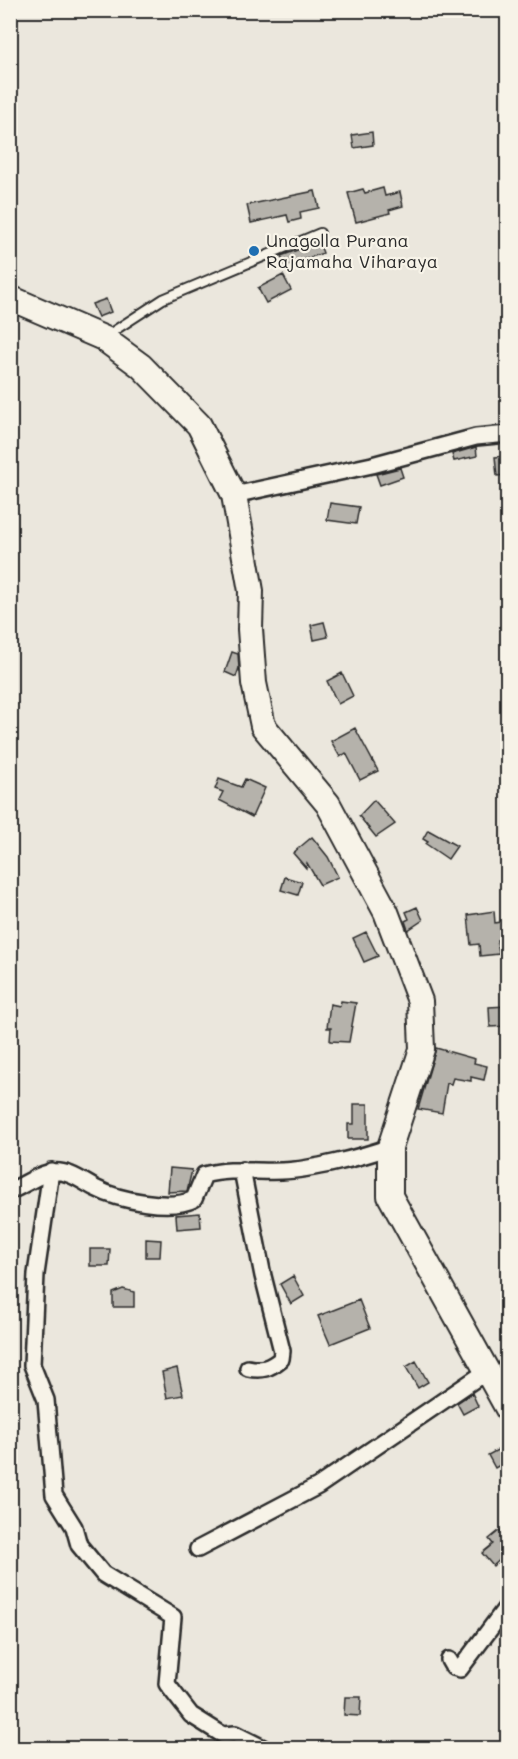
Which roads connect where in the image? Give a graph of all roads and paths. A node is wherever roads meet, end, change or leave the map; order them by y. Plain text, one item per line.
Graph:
1 (320, 232) dead end
2 (10, 298) edge
3 (103, 338) junction
4 (507, 434) edge
5 (234, 495) junction
6 (390, 1147) junction
7 (242, 1170) junction
8 (51, 1172) junction
9 (10, 1191) edge
10 (248, 1368) dead end
11 (487, 1371) junction
12 (507, 1409) edge
13 (198, 1549) dead end
14 (507, 1605) edge
15 (449, 1660) dead end
16 (263, 1749) edge

1 - 3 lane
2 - 3 highway
3 - 5 highway
4 - 5 street
5 - 6 highway
6 - 7 street
6 - 11 highway
7 - 8 street
7 - 10 street
8 - 9 street
8 - 16 street
11 - 12 highway
11 - 13 street
14 - 15 street

